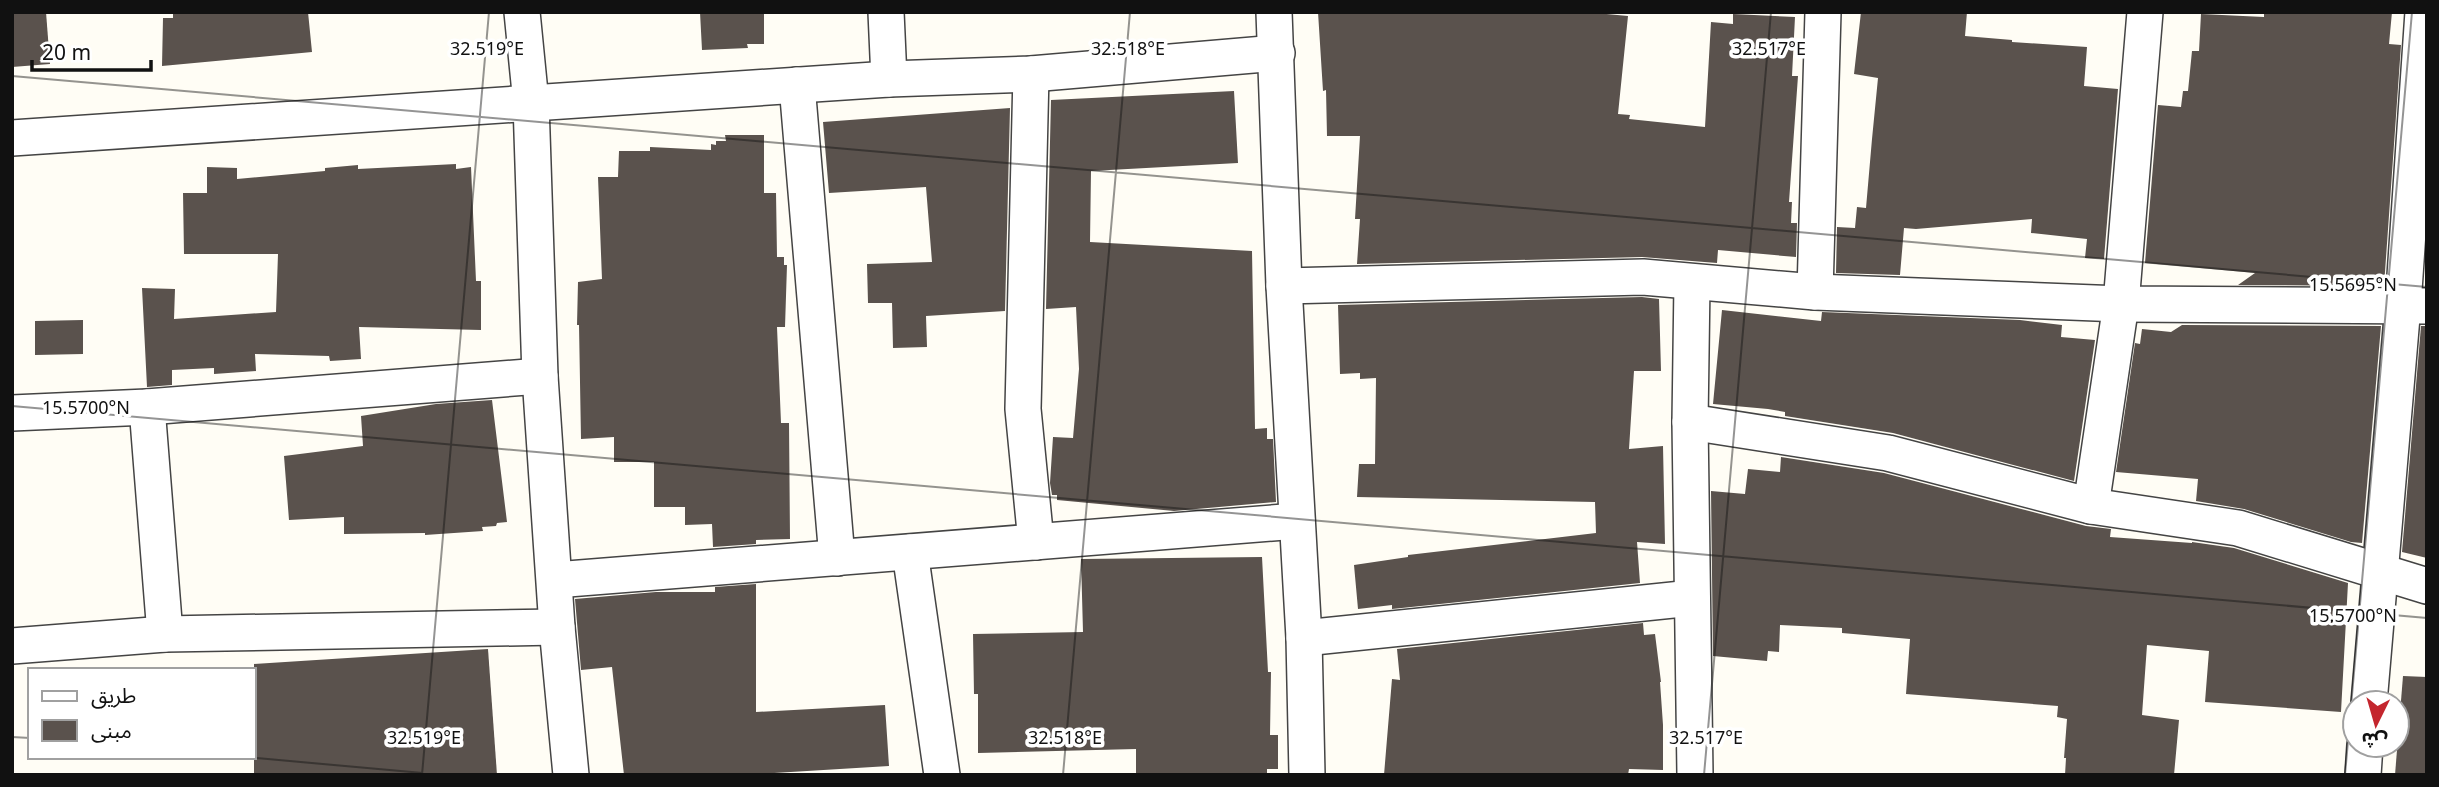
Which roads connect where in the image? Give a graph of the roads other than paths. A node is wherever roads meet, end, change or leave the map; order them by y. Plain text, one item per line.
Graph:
1 (522, 12) edge
2 (886, 12) edge
3 (1274, 12) edge
4 (1823, 12) edge
5 (2145, 12) edge
6 (2423, 12) edge
7 (1278, 53) junction
8 (1031, 74) junction
9 (889, 79) junction
10 (797, 85) junction
11 (531, 103) junction
12 (12, 138) edge
13 (1692, 283) junction
14 (1284, 286) junction
15 (1815, 292) junction
16 (2121, 304) junction
17 (2415, 305) edge
18 (540, 376) junction
19 (147, 408) junction
20 (12, 413) edge
21 (1690, 422) junction
22 (2091, 506) junction
23 (1297, 521) junction
24 (1036, 542) junction
25 (910, 552) junction
26 (837, 558) junction
27 (2380, 572) junction
28 (555, 580) junction
29 (2427, 586) edge
30 (1692, 598) junction
31 (557, 627) junction
32 (165, 634) junction
33 (1304, 638) junction
34 (12, 646) edge
35 (2370, 689) edge
36 (571, 775) edge
37 (942, 775) edge
38 (1307, 775) edge
39 (1695, 775) edge

1 - 11 street
2 - 9 street
3 - 7 street
4 - 15 street
5 - 16 street
6 - 17 street
7 - 8 street
7 - 14 street
8 - 9 street
8 - 24 street
9 - 10 street
10 - 11 street
10 - 26 street
11 - 12 street
11 - 18 street
13 - 14 street
13 - 15 street
13 - 21 street
14 - 23 street
15 - 16 street
16 - 17 street
16 - 22 street
17 - 27 street
18 - 19 street
18 - 28 street
19 - 20 street
19 - 32 street
21 - 22 street
21 - 30 street
22 - 27 street
23 - 24 street
23 - 33 street
24 - 25 street
25 - 26 street
25 - 37 street
26 - 28 street
27 - 29 street
27 - 35 street
28 - 31 street
30 - 33 street
30 - 39 street
31 - 32 street
31 - 36 street
32 - 34 street
33 - 38 street

